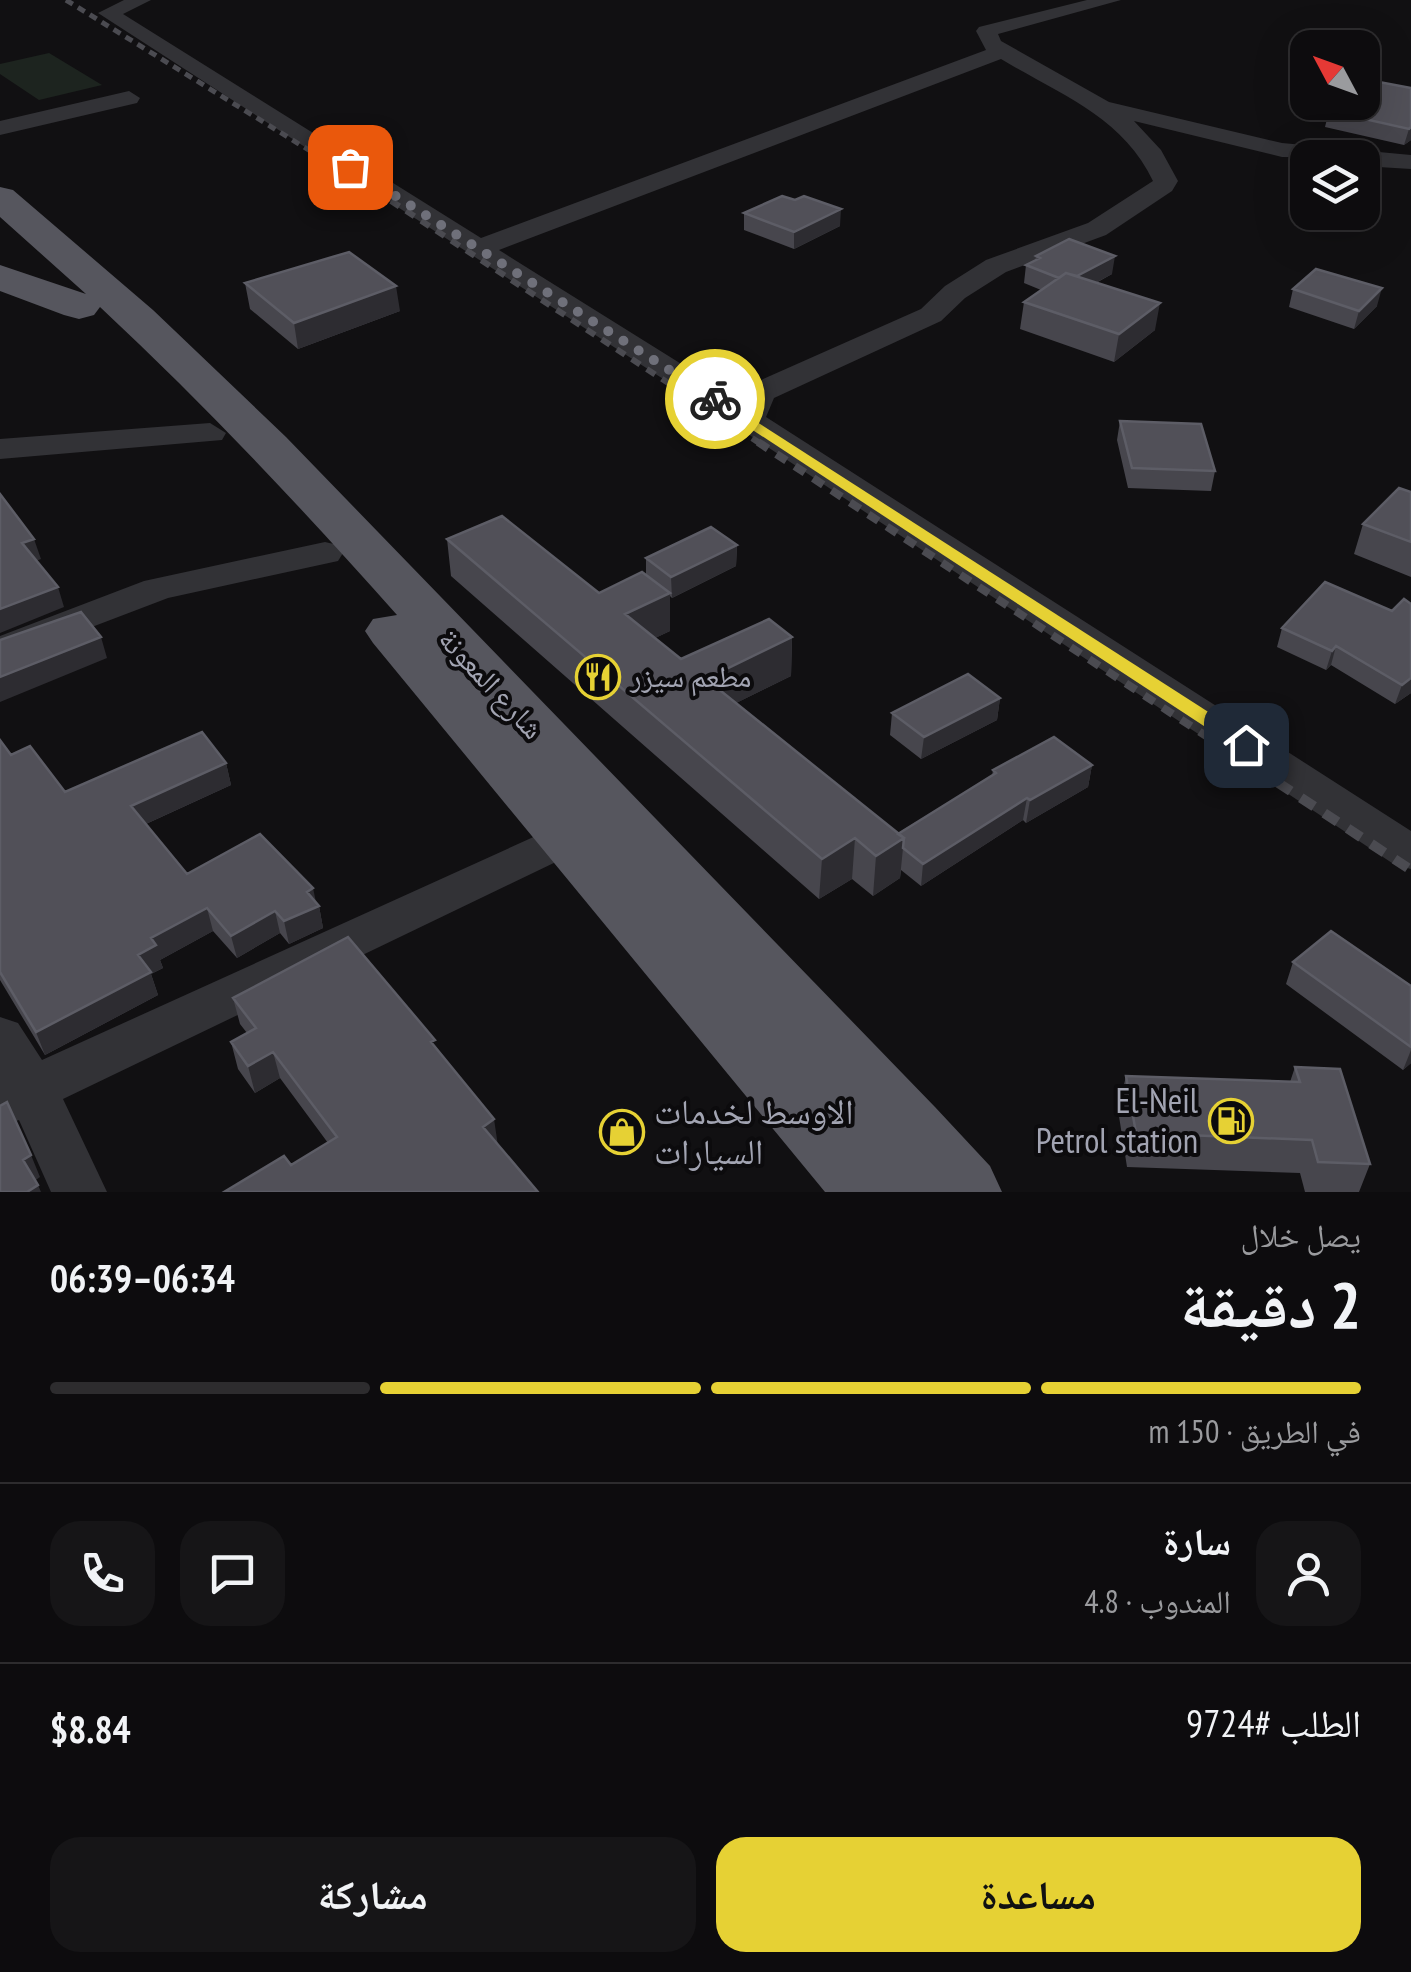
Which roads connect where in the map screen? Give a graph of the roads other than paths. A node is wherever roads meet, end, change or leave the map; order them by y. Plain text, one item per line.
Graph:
1 (140, 0) edge
2 (1111, 0) edge
3 (1002, 51) junction
4 (130, 98) dead end
5 (1104, 106) junction
6 (0, 128) edge
7 (1290, 149) edge
8 (1380, 160) edge
9 (1411, 162) edge
10 (0, 198) edge
11 (0, 236) edge
12 (477, 249) junction
13 (0, 277) edge
14 (79, 306) junction
15 (750, 421) junction
16 (210, 433) junction
17 (0, 449) edge
18 (325, 553) junction
19 (0, 650) edge
20 (571, 836) junction
21 (1411, 853) edge
22 (0, 1038) edge
23 (15, 1096) edge
24 (79, 1192) edge
25 (876, 1192) edge
26 (961, 1192) edge

1 - 12 street
2 - 3 street
3 - 5 street
3 - 12 street
4 - 6 street
5 - 7 street
5 - 15 street
8 - 9 street
10 - 26 highway, شارع المعونة
11 - 14 highway, شارع المعونة
12 - 15 street
13 - 14 highway
14 - 16 highway, شارع المعونة
15 - 21 street
16 - 17 street
16 - 18 highway, شارع المعونة
18 - 19 street
18 - 20 highway, شارع المعونة
20 - 23 street
20 - 25 highway, شارع المعونة
22 - 23 street
23 - 24 street

